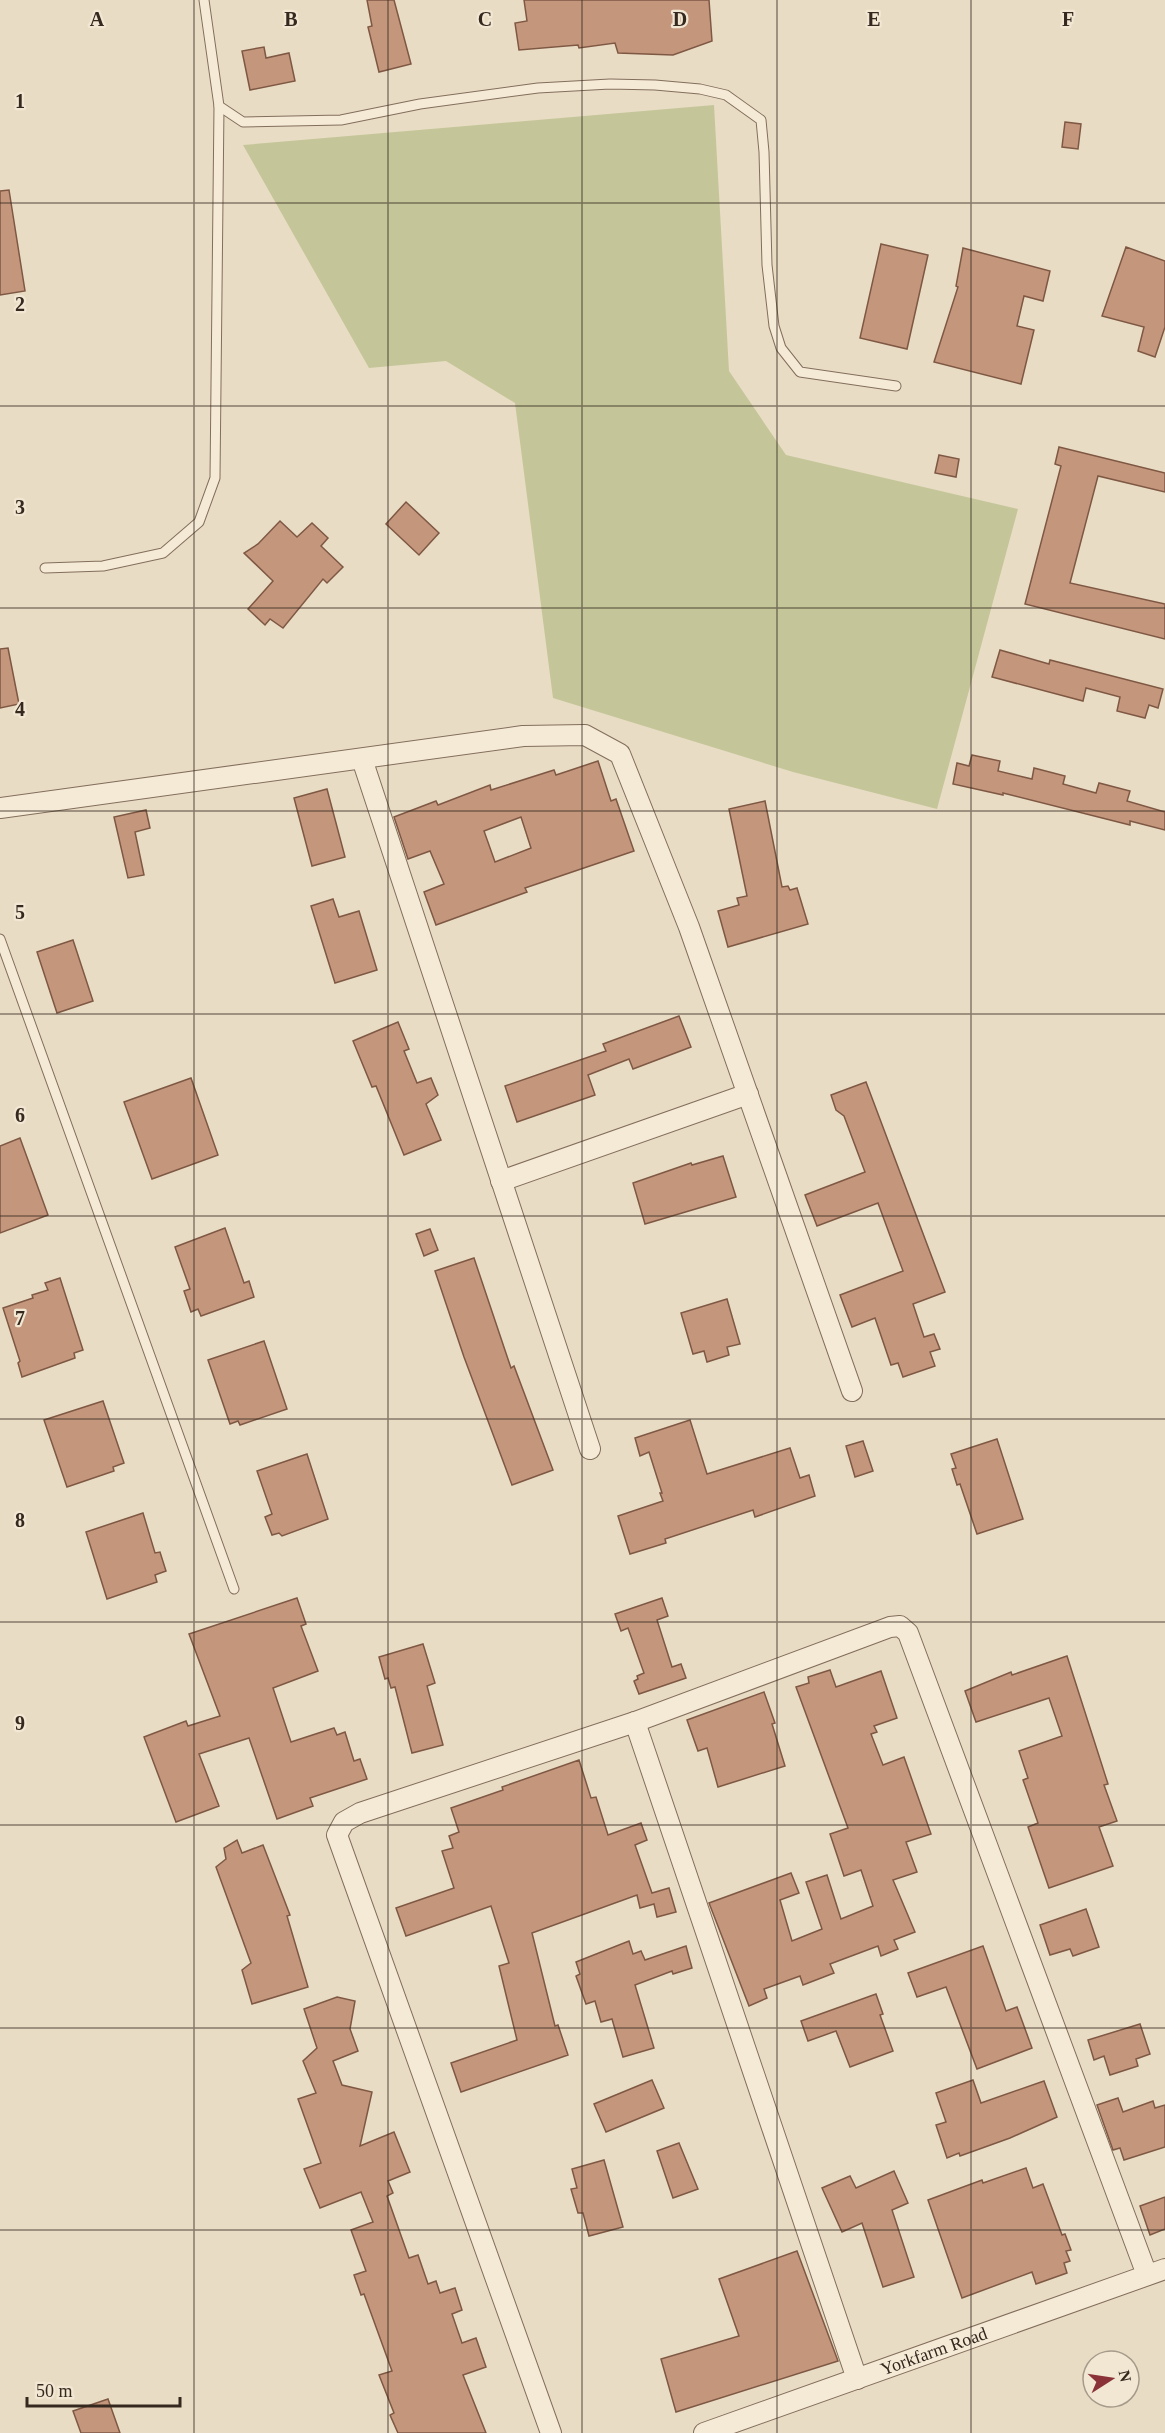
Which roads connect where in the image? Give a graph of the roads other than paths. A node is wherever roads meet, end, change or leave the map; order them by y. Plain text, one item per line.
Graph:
1 (204, 0) edge
2 (219, 106) junction
3 (896, 386) dead end
4 (45, 568) dead end
5 (362, 759) junction
6 (0, 808) edge
7 (0, 939) edge
8 (748, 1094) junction
9 (501, 1181) junction
10 (852, 1391) dead end
11 (590, 1449) dead end
12 (234, 1589) dead end
13 (634, 1722) junction
14 (1156, 2272) edge
15 (857, 2379) junction
16 (551, 2433) edge
17 (704, 2433) edge

1 - 2 lane
2 - 3 lane
2 - 4 lane
5 - 6 street
5 - 8 street
5 - 9 street
7 - 12 lane
8 - 9 street
8 - 10 street
9 - 11 street
13 - 14 street
13 - 15 street
13 - 16 street
14 - 15 street, Yorkfarm Road
15 - 17 street, Yorkfarm Road

